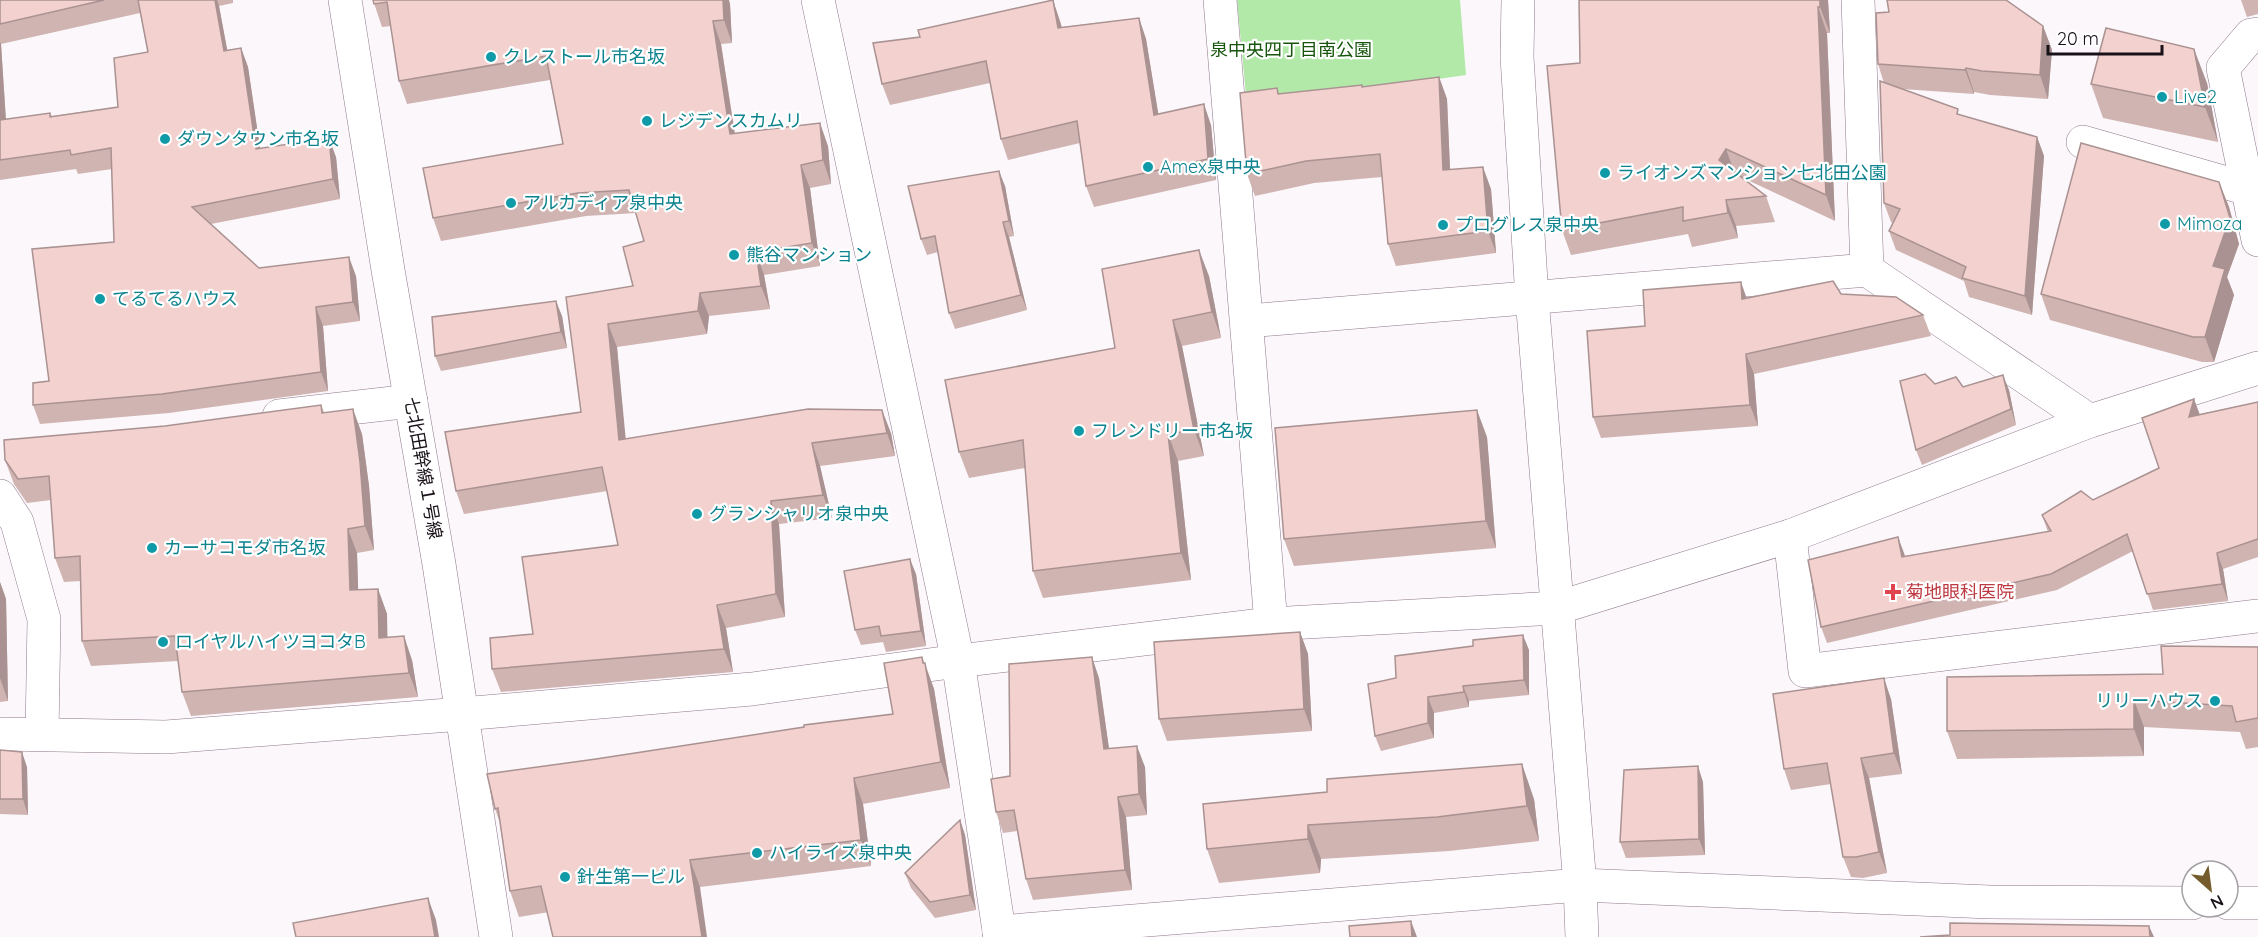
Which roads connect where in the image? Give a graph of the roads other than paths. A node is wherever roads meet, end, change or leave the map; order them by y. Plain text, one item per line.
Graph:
1 (345, 0) edge
2 (818, 0) edge
3 (1220, 0) edge
4 (1518, 0) edge
5 (1858, 0) edge
6 (2258, 34) edge
7 (2083, 142) edge
8 (2248, 189) junction
9 (2258, 240) edge
10 (1867, 270) junction
11 (1532, 298) junction
12 (1247, 321) junction
13 (2258, 368) edge
14 (411, 401) junction
15 (250, 420) edge
16 (2090, 421) junction
17 (0, 496) edge
18 (1790, 536) junction
19 (1557, 608) junction
20 (2258, 616) edge
21 (1271, 624) junction
22 (958, 661) junction
23 (462, 714) junction
24 (0, 734) edge
25 (42, 734) junction
26 (1580, 885) junction
27 (2180, 903) edge
28 (2240, 903) edge
29 (2258, 903) edge
30 (1000, 934) edge
31 (496, 937) edge
32 (1582, 937) edge

1 - 14 street, 七北田幹線１号線
2 - 22 street
3 - 12 street
4 - 11 street
5 - 10 street
6 - 8 street
7 - 8 street
8 - 9 street
10 - 11 street
10 - 16 street
11 - 12 street
11 - 19 street
12 - 21 street
13 - 16 street
14 - 15 street
14 - 23 street, 七北田幹線１号線
16 - 18 street
17 - 25 street
18 - 19 street
18 - 20 street
19 - 21 street
19 - 26 street
21 - 22 street
22 - 23 street
22 - 30 street
23 - 25 street
23 - 31 street, 七北田幹線１号線
24 - 25 street
26 - 27 street
26 - 30 street
26 - 32 street
28 - 29 street

